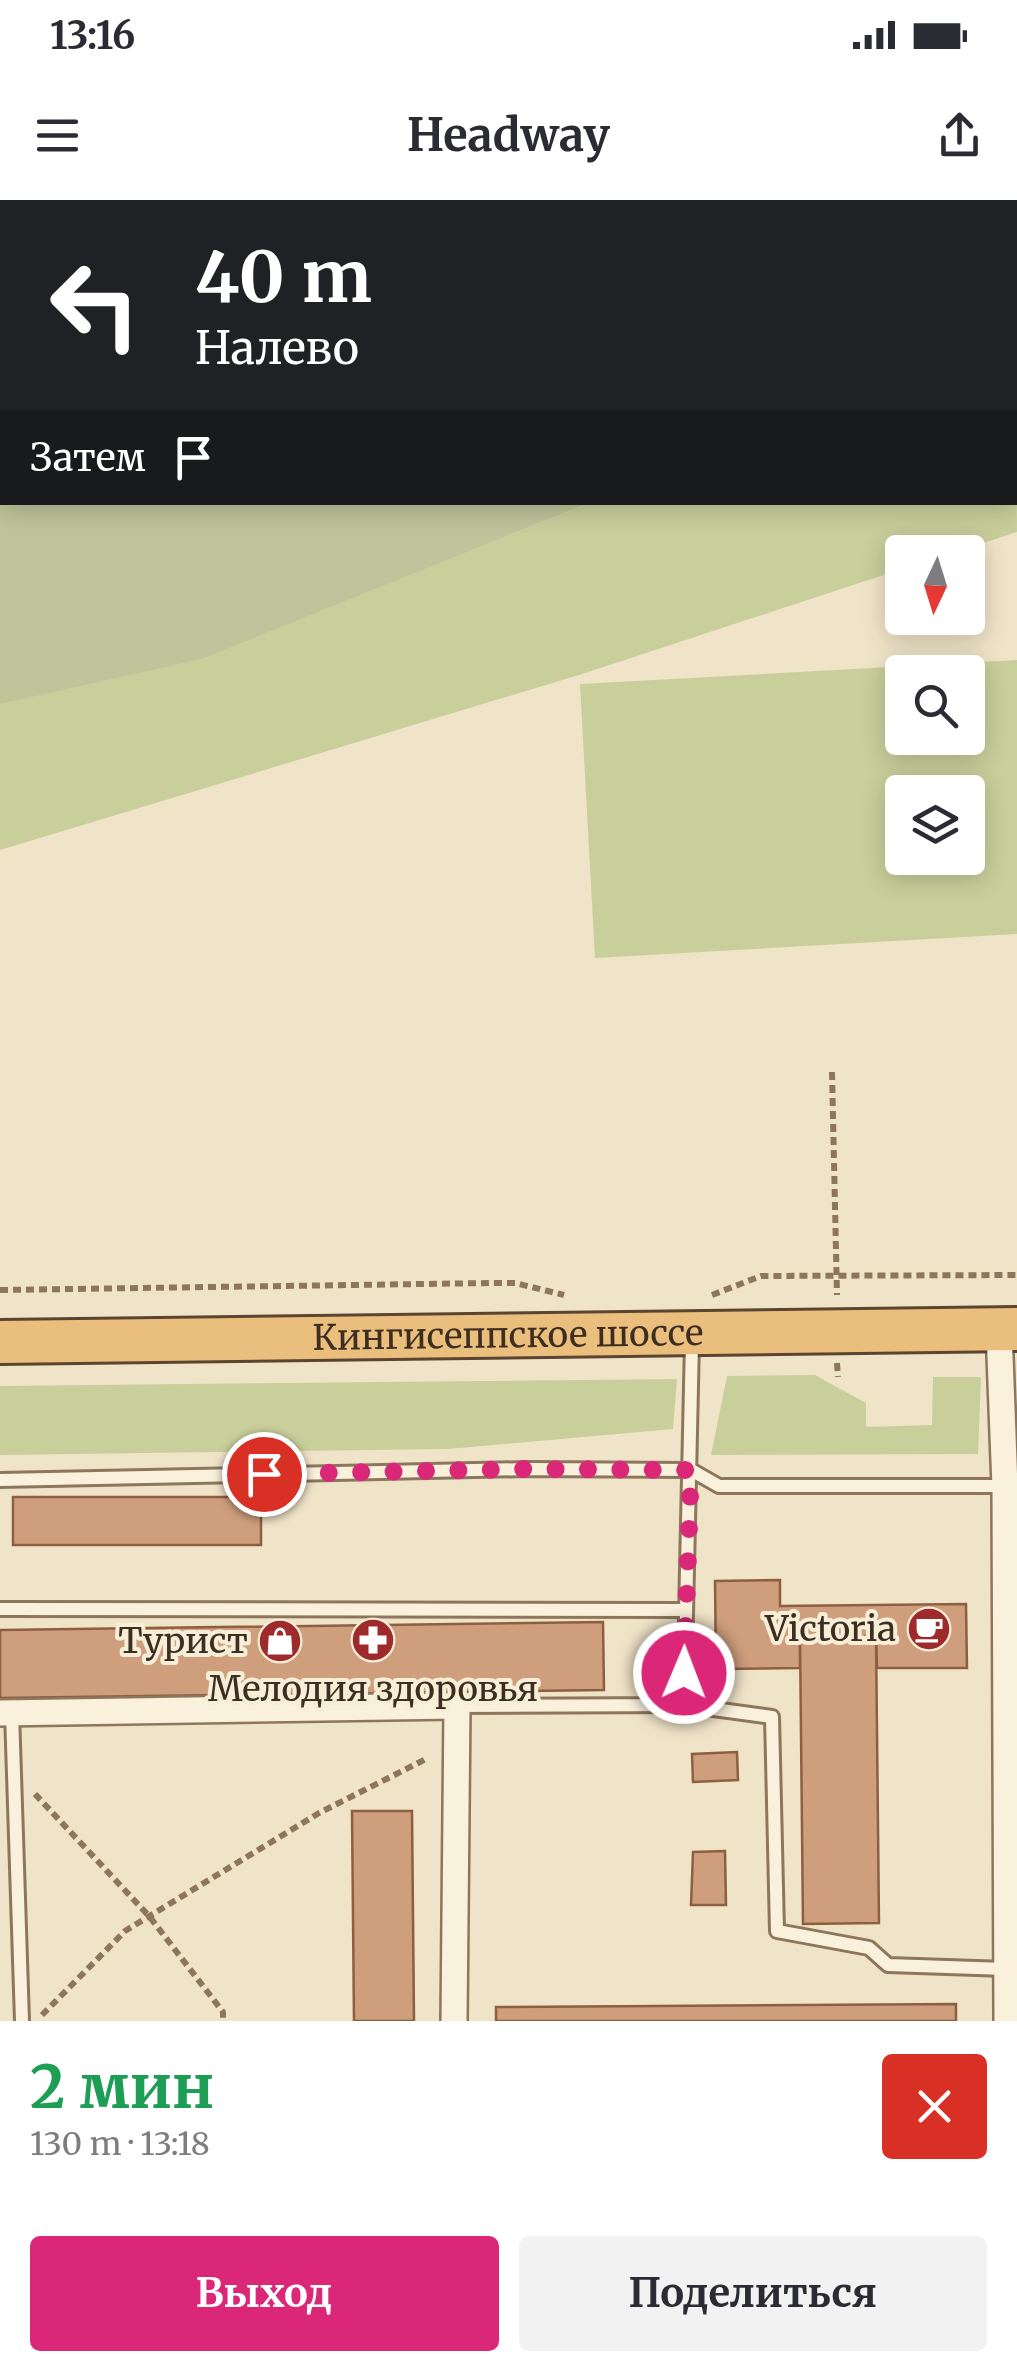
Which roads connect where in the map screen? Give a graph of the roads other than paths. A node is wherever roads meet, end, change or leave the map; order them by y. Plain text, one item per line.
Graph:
1 (1008, 1330) edge
2 (692, 1334) junction
3 (0, 1342) edge
4 (691, 1470) junction
5 (0, 1480) edge
6 (1011, 1486) edge
7 (1011, 1594) edge
8 (0, 1609) edge
9 (685, 1610) junction
10 (684, 1705) junction
11 (457, 1706) junction
12 (6, 1714) edge
13 (1012, 1751) edge
14 (1006, 1970) junction
15 (22, 2021) edge
16 (454, 2021) edge
17 (1007, 2021) edge

1 - 2 highway, Кингисеппское шоссе
1 - 6 street
2 - 3 highway, Кингисеппское шоссе
2 - 4 lane
4 - 5 lane
4 - 6 lane
4 - 9 lane
6 - 7 street
7 - 13 street
8 - 9 lane
9 - 10 lane
10 - 11 lane
10 - 14 lane
11 - 12 street
11 - 16 street
12 - 15 lane
13 - 14 street
14 - 17 street

